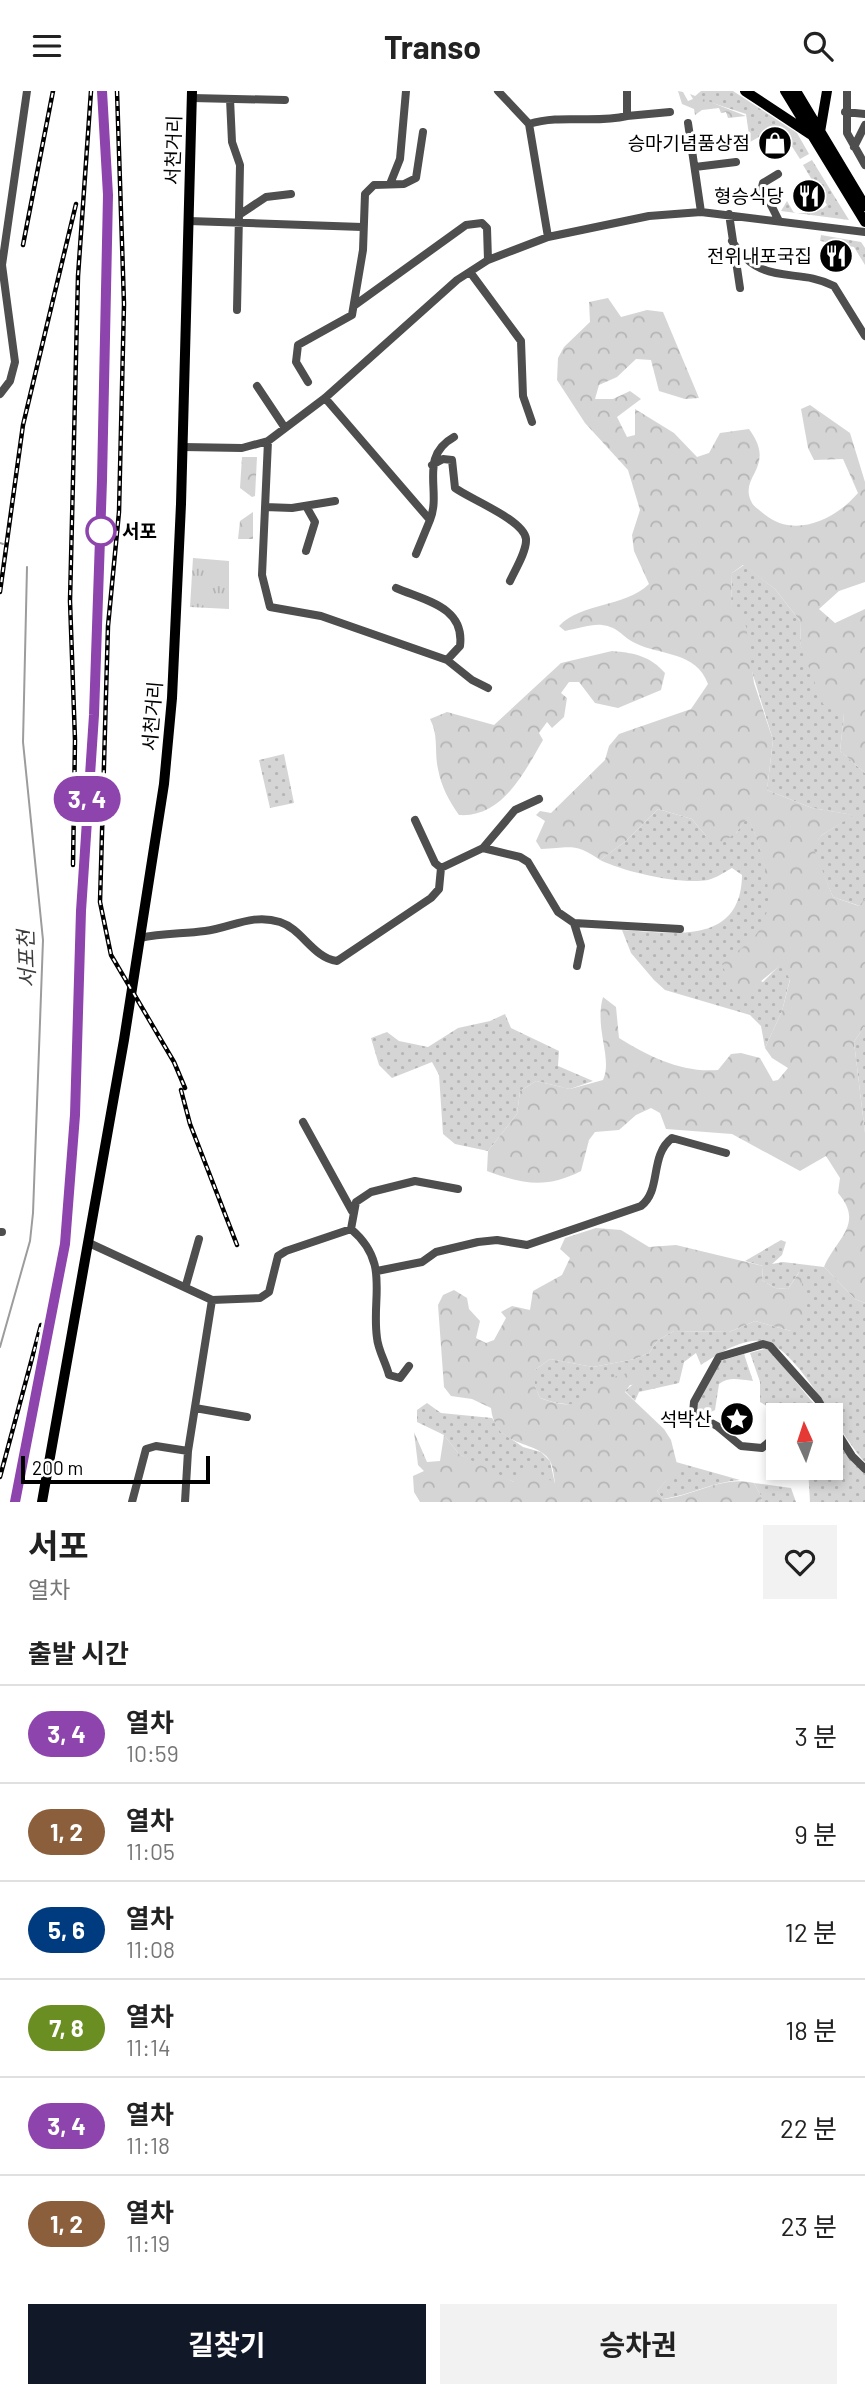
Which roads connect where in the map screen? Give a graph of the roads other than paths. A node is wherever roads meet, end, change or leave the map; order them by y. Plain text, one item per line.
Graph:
1 (27, 91) edge
2 (406, 91) edge
3 (498, 91) edge
4 (627, 91) edge
5 (745, 91) edge
6 (785, 91) edge
7 (796, 91) edge
8 (827, 91) edge
9 (847, 91) edge
10 (192, 94) edge
11 (211, 95) edge
12 (230, 99) junction
13 (285, 100) dead end
14 (670, 112) dead end
15 (845, 112) junction
16 (865, 114) edge
17 (627, 116) junction
18 (688, 123) dead end
19 (529, 124) junction
20 (865, 125) edge
21 (423, 132) dead end
22 (816, 133) junction
23 (854, 146) junction
24 (736, 162) dead end
25 (865, 165) edge
26 (695, 167) junction
27 (778, 174) dead end
28 (390, 184) junction
29 (291, 194) dead end
30 (865, 206) edge
31 (701, 212) junction
32 (729, 214) junction
33 (238, 218) junction
34 (188, 221) junction
35 (779, 221) junction
36 (865, 222) edge
37 (362, 227) junction
38 (865, 232) edge
39 (548, 237) junction
40 (732, 241) junction
41 (488, 260) junction
42 (470, 272) junction
43 (740, 288) dead end
44 (355, 305) junction
45 (237, 310) dead end
46 (865, 336) edge
47 (309, 382) dead end
48 (257, 386) dead end
49 (0, 394) edge
50 (325, 398) junction
51 (532, 422) dead end
52 (285, 428) junction
53 (454, 437) dead end
54 (268, 441) junction
55 (183, 447) junction
56 (432, 465) junction
57 (335, 501) dead end
58 (306, 506) junction
59 (265, 507) junction
60 (430, 520) junction
61 (306, 551) dead end
62 (416, 554) dead end
63 (510, 581) dead end
64 (396, 588) dead end
65 (447, 660) junction
66 (488, 688) dead end
67 (539, 799) dead end
68 (415, 820) dead end
69 (483, 848) junction
70 (441, 868) junction
71 (574, 923) junction
72 (680, 929) dead end
73 (140, 938) junction
74 (578, 966) dead end
75 (303, 1122) dead end
76 (726, 1153) dead end
77 (458, 1189) dead end
78 (352, 1212) junction
79 (351, 1229) junction
80 (199, 1239) dead end
81 (89, 1243) junction
82 (377, 1271) junction
83 (186, 1285) junction
84 (212, 1300) junction
85 (409, 1366) dead end
86 (820, 1403) edge
87 (195, 1408) junction
88 (247, 1417) dead end
89 (844, 1443) edge
90 (766, 1444) edge
91 (188, 1451) junction
92 (865, 1469) edge
93 (43, 1502) edge
94 (131, 1502) edge
95 (185, 1502) edge

1 - 49 street
2 - 28 street
3 - 19 street
4 - 17 street
5 - 22 main road
6 - 22 main road
7 - 22 main road
8 - 22 main road
9 - 15 street
10 - 11 street
10 - 34 main road, 서천거리
11 - 12 street
12 - 13 street
12 - 33 street
14 - 17 street
15 - 16 street
15 - 23 street
17 - 19 street
18 - 26 street
19 - 39 street
20 - 23 street
21 - 28 street
22 - 30 main road
22 - 36 main road
23 - 25 street
24 - 26 street
26 - 31 street
27 - 35 street
28 - 37 street
29 - 33 street
31 - 32 street
31 - 39 street
32 - 35 street
32 - 40 street
33 - 34 street
33 - 37 street
33 - 45 street
34 - 55 main road, 서천거리
35 - 38 street
37 - 44 street
39 - 41 street
40 - 43 street
40 - 46 street
41 - 42 street
41 - 44 street
42 - 50 street
42 - 51 street
44 - 47 street
48 - 52 street
50 - 52 street
50 - 60 street
52 - 54 street
53 - 56 street
54 - 55 street
54 - 59 street
55 - 73 main road, 서천거리
56 - 60 street
56 - 63 street
57 - 58 street
58 - 59 street
58 - 61 street
59 - 65 street
60 - 62 street
64 - 65 street
65 - 66 street
67 - 69 street
68 - 70 street
69 - 70 street
69 - 71 street
70 - 73 street
71 - 72 street
71 - 74 street
73 - 81 main road, 서천거리
75 - 78 street
76 - 82 street
77 - 78 street
78 - 79 street
79 - 82 street
79 - 84 street
80 - 83 street
81 - 83 street
81 - 93 main road, 서천거리
82 - 85 street
83 - 84 street
84 - 87 street
86 - 90 street
87 - 88 street
87 - 91 street
89 - 92 street
91 - 94 street
91 - 95 street

